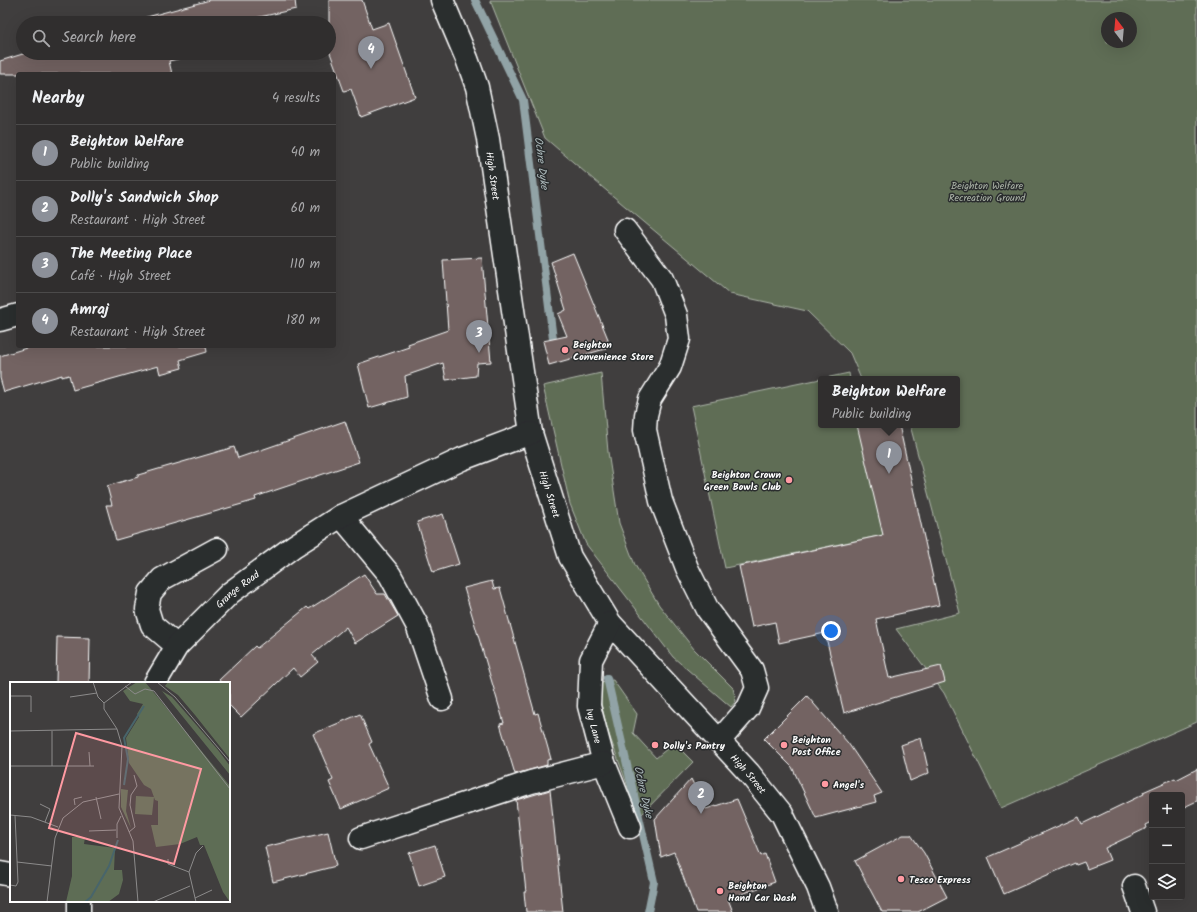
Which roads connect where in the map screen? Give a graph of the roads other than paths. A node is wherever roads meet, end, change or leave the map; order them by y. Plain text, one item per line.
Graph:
1 (442, 0) edge
2 (624, 230) dead end
3 (16, 316) edge
4 (0, 320) edge
5 (531, 433) junction
6 (341, 516) junction
7 (217, 549) dead end
8 (610, 623) junction
9 (177, 646) junction
10 (156, 682) edge
11 (442, 699) dead end
12 (718, 741) junction
13 (604, 763) junction
14 (630, 827) dead end
15 (361, 838) dead end
16 (0, 873) edge
17 (10, 874) edge
18 (1134, 886) dead end
19 (826, 912) edge
20 (1143, 912) edge

1 - 5 street, High Street
2 - 12 street
3 - 4 street
5 - 6 street, Grange Road
5 - 8 street, High Street
6 - 9 street, Grange Road
6 - 11 street
7 - 9 street
8 - 12 street, High Street
8 - 13 street, Ivy Lane
9 - 10 street, Grange Road
12 - 19 street, High Street
13 - 14 street, Ivy Lane
13 - 15 street
16 - 17 street
18 - 20 street

